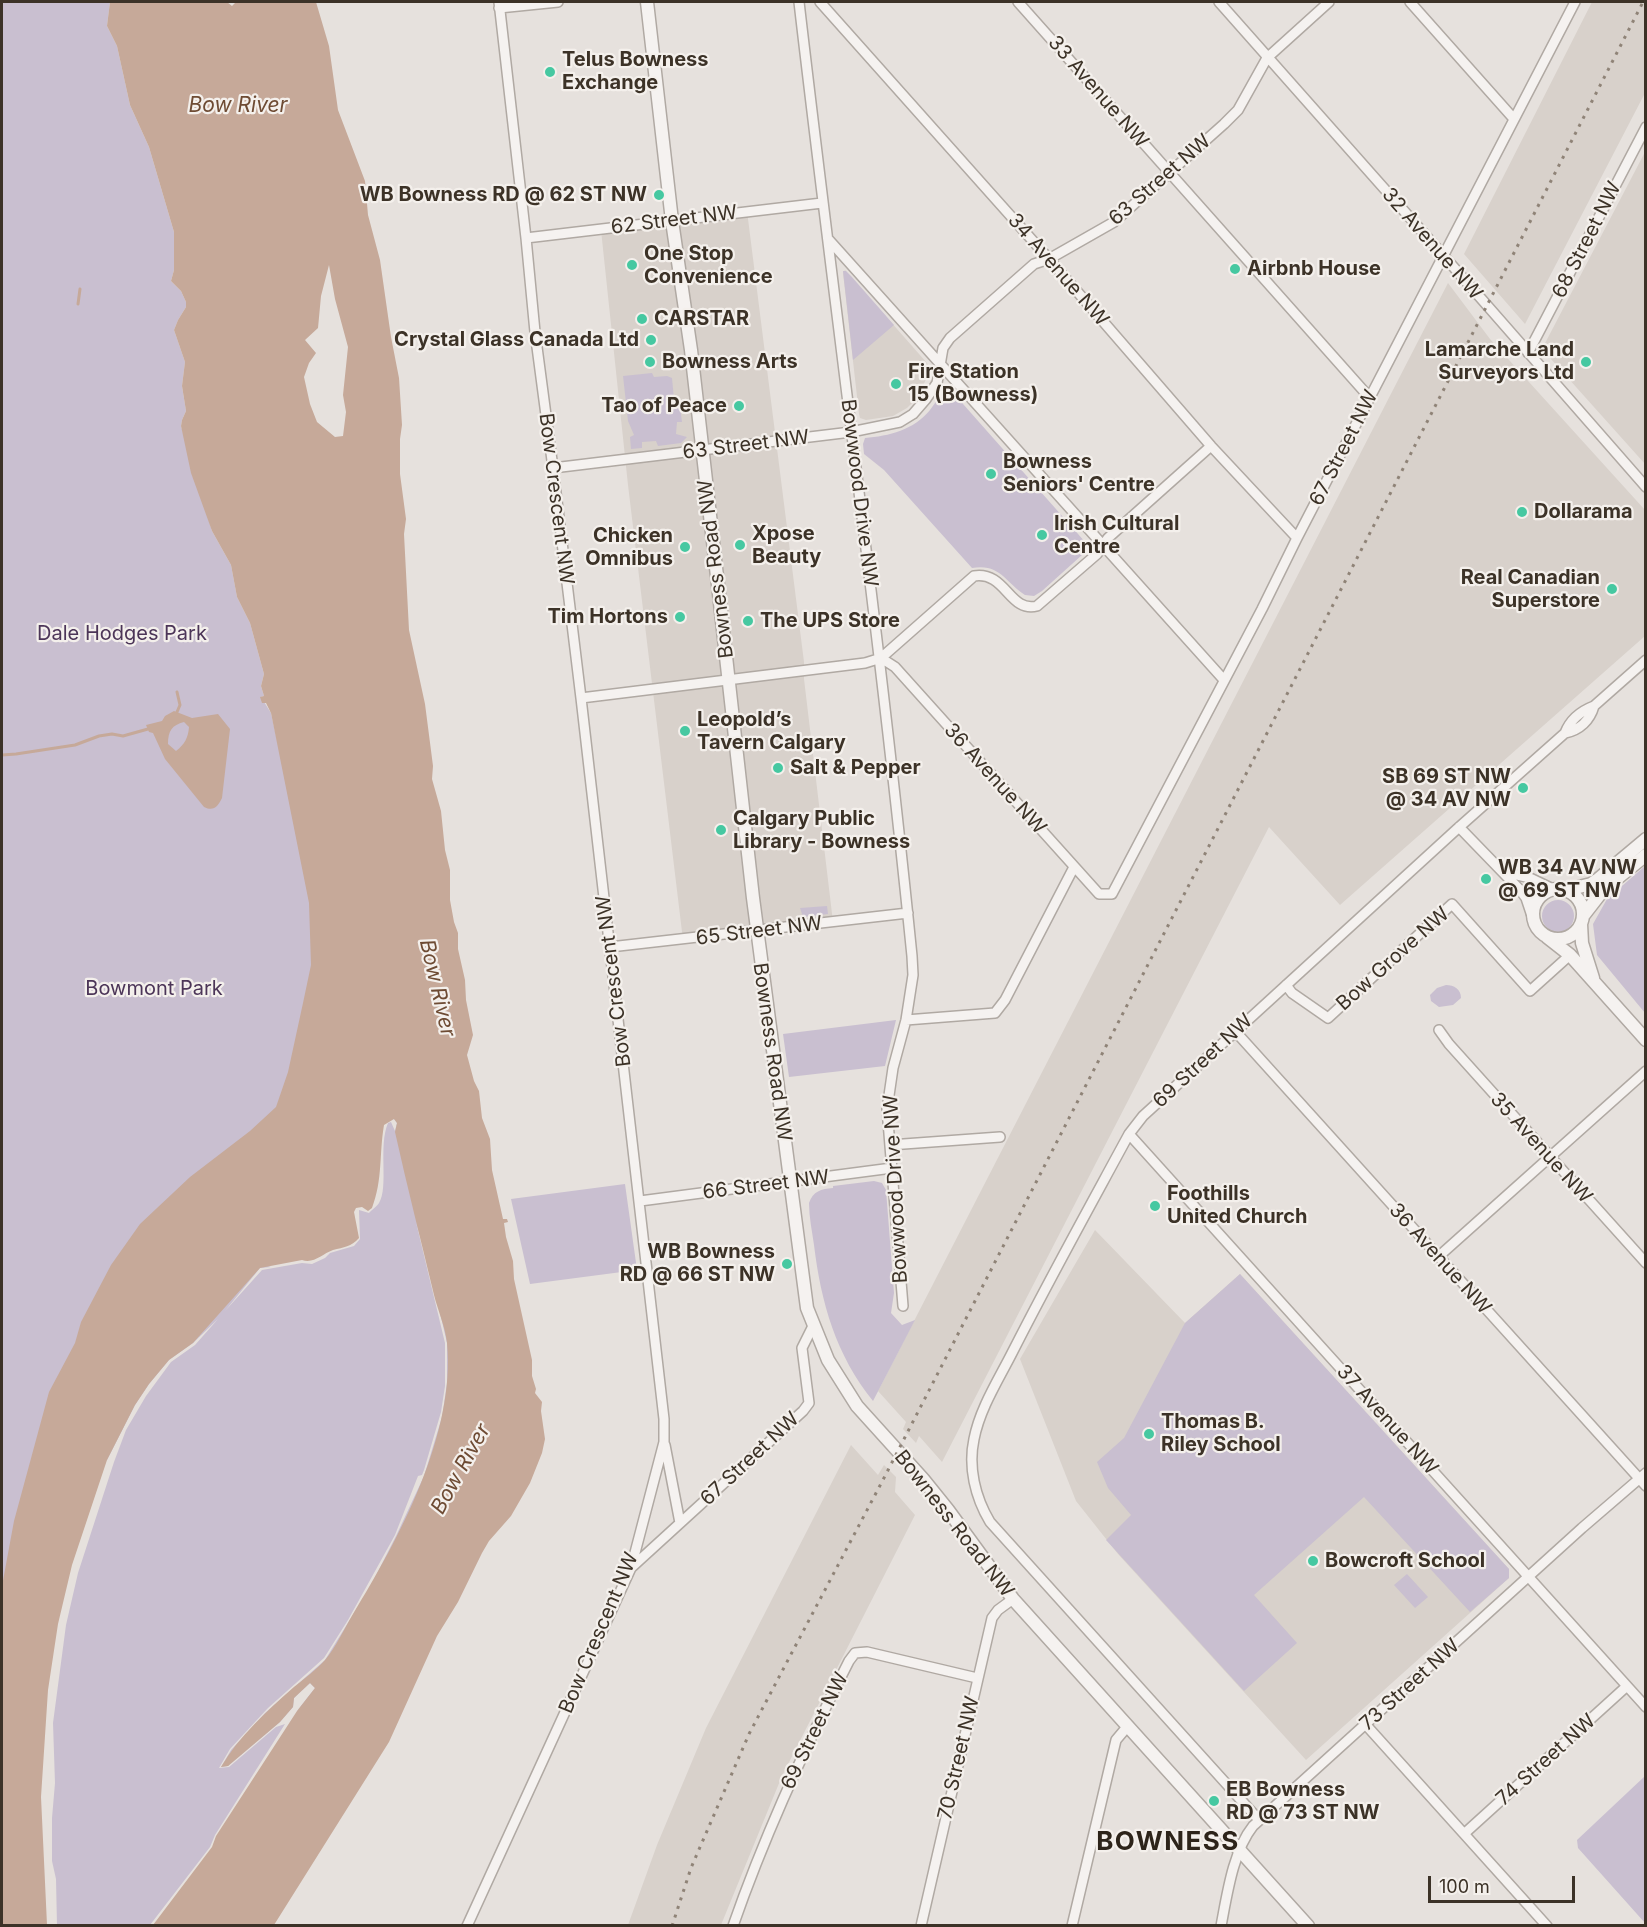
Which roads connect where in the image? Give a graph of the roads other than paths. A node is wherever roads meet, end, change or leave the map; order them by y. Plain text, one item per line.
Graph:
1 (558, 2) edge
2 (647, 2) edge
3 (800, 2) edge
4 (819, 2) edge
5 (1018, 2) edge
6 (1219, 2) edge
7 (1329, 2) edge
8 (1410, 2) edge
9 (1575, 2) edge
10 (499, 5) edge
11 (1267, 58) junction
12 (1514, 119) junction
13 (1646, 127) edge
14 (1169, 173) junction
15 (822, 203) junction
16 (672, 221) junction
17 (526, 238) junction
18 (829, 240) junction
19 (1443, 255) junction
20 (1049, 259) junction
21 (1528, 353) junction
22 (940, 363) junction
23 (1370, 398) junction
24 (850, 432) junction
25 (1211, 446) junction
26 (701, 450) junction
27 (554, 468) junction
28 (1646, 487) edge
29 (1297, 538) junction
30 (1103, 545) junction
31 (881, 658) junction
32 (1646, 660) edge
33 (729, 680) junction
34 (1224, 680) junction
35 (581, 698) junction
36 (1459, 827) junction
37 (1646, 839) edge
38 (1646, 855) edge
39 (1074, 867) junction
40 (1503, 872) junction
41 (1563, 889) junction
42 (1112, 894) joint
43 (908, 913) junction
44 (1533, 919) junction
45 (1582, 920) junction
46 (757, 931) junction
47 (1547, 937) junction
48 (610, 947) junction
49 (1570, 955) junction
50 (1594, 982) junction
51 (1286, 985) junction
52 (906, 1020) junction
53 (1439, 1030) dead end
54 (1235, 1031) junction
55 (1646, 1040) edge
56 (1646, 1071) edge
57 (1129, 1134) junction
58 (1000, 1137) dead end
59 (890, 1145) junction
60 (1550, 1157) junction
61 (892, 1168) junction
62 (790, 1182) junction
63 (640, 1201) junction
64 (1438, 1257) junction
65 (1646, 1263) edge
66 (903, 1306) dead end
67 (813, 1326) junction
68 (664, 1442) junction
69 (1643, 1479) edge
70 (974, 1481) joint
71 (681, 1523) junction
72 (631, 1568) junction
73 (1528, 1578) junction
74 (1013, 1599) junction
75 (977, 1678) junction
76 (1627, 1686) junction
77 (1646, 1707) edge
78 (1366, 1725) junction
79 (1127, 1728) junction
80 (1259, 1820) junction
81 (1465, 1833) junction
82 (1240, 1850) junction
83 (467, 1926) edge
84 (733, 1926) edge
85 (921, 1926) edge
86 (1072, 1926) edge
87 (1221, 1926) edge
88 (1308, 1926) edge
89 (1547, 1926) edge

1 - 10 street
2 - 16 street, Bowness Road NW
3 - 15 street, Bowwood Drive NW
4 - 20 street, 34 Avenue NW
5 - 14 street, 33 Avenue NW
6 - 11 street, 32 Avenue NW
7 - 11 street, 63 Street NW
8 - 12 street
9 - 12 street, 67 Street NW
10 - 17 street, Bow Crescent NW
11 - 14 street, 63 Street NW
11 - 19 street, 32 Avenue NW
12 - 19 street, 67 Street NW
13 - 21 street, 68 Street NW
14 - 20 street, 63 Street NW
14 - 23 street, 33 Avenue NW
15 - 16 street, 62 Street NW
15 - 18 street, Bowwood Drive NW
16 - 17 street, 62 Street NW
16 - 26 street, Bowness Road NW
17 - 27 street, Bow Crescent NW
18 - 22 street
18 - 24 street, Bowwood Drive NW
19 - 21 street, 32 Avenue NW
19 - 23 street, 67 Street NW
20 - 22 street, 63 Street NW
20 - 25 street, 34 Avenue NW
21 - 28 street, 32 Avenue NW
22 - 24 street, 63 Street NW
22 - 30 street
23 - 29 street, 67 Street NW
24 - 26 street, 63 Street NW
24 - 31 street, Bowwood Drive NW
25 - 29 street, 34 Avenue NW
25 - 30 street
26 - 27 street, 63 Street NW
26 - 33 street, Bowness Road NW
27 - 35 street, Bow Crescent NW
29 - 34 street, 67 Street NW
30 - 31 street
30 - 34 street
31 - 33 street
31 - 39 street, 36 Avenue NW
31 - 43 street, Bowwood Drive NW
32 - 36 street, 69 Street NW
33 - 35 street
33 - 46 street, Bowness Road NW
34 - 42 street, 67 Street NW
35 - 48 street, Bow Crescent NW
36 - 40 street
36 - 51 street, 69 Street NW
37 - 41 street
38 - 45 street
39 - 42 street, 36 Avenue NW
39 - 52 street
40 - 41 street
40 - 44 street
41 - 44 street
41 - 45 street
43 - 46 street, 65 Street NW
43 - 52 street, Bowwood Drive NW
44 - 47 street
45 - 47 street
45 - 50 street
46 - 48 street, 65 Street NW
46 - 62 street, Bowness Road NW
47 - 49 street
48 - 63 street, Bow Crescent NW
49 - 50 street
49 - 51 street, Bow Grove NW
50 - 55 street
51 - 54 street, 69 Street NW
52 - 59 street, Bowwood Drive NW
53 - 60 street, 35 Avenue NW
54 - 57 street, 69 Street NW
54 - 64 street, 36 Avenue NW
56 - 60 street
57 - 70 street, 69 Street NW
57 - 73 street, 37 Avenue NW
58 - 59 street
59 - 61 street, Bowwood Drive NW
60 - 64 street
60 - 65 street, 35 Avenue NW
61 - 62 street, 66 Street NW
61 - 66 street, Bowwood Drive NW
62 - 63 street, 66 Street NW
62 - 67 street, Bowness Road NW
63 - 68 street, Bow Crescent NW
64 - 69 street, 36 Avenue NW
67 - 71 street, 67 Street NW
67 - 74 street, Bowness Road NW
68 - 71 street
68 - 72 street, Bow Crescent NW
69 - 73 street, 73 Street NW
70 - 80 street, Bowness Road NW
71 - 72 street, 67 Street NW
72 - 83 street, Bow Crescent NW
73 - 76 street, 37 Avenue NW
73 - 78 street, 73 Street NW
74 - 75 street, 70 Street NW
74 - 79 street, Bowness Road NW
75 - 84 street, 69 Street NW
75 - 85 street, 70 Street NW
76 - 77 street, 37 Avenue NW
76 - 81 street, 74 Street NW
78 - 80 street, 73 Street NW
78 - 81 street
79 - 82 street, Bowness Road NW
79 - 86 street
80 - 82 street, 73 Street NW
81 - 89 street
82 - 87 street, 73 Street NW
82 - 88 street, Bowness Road NW

